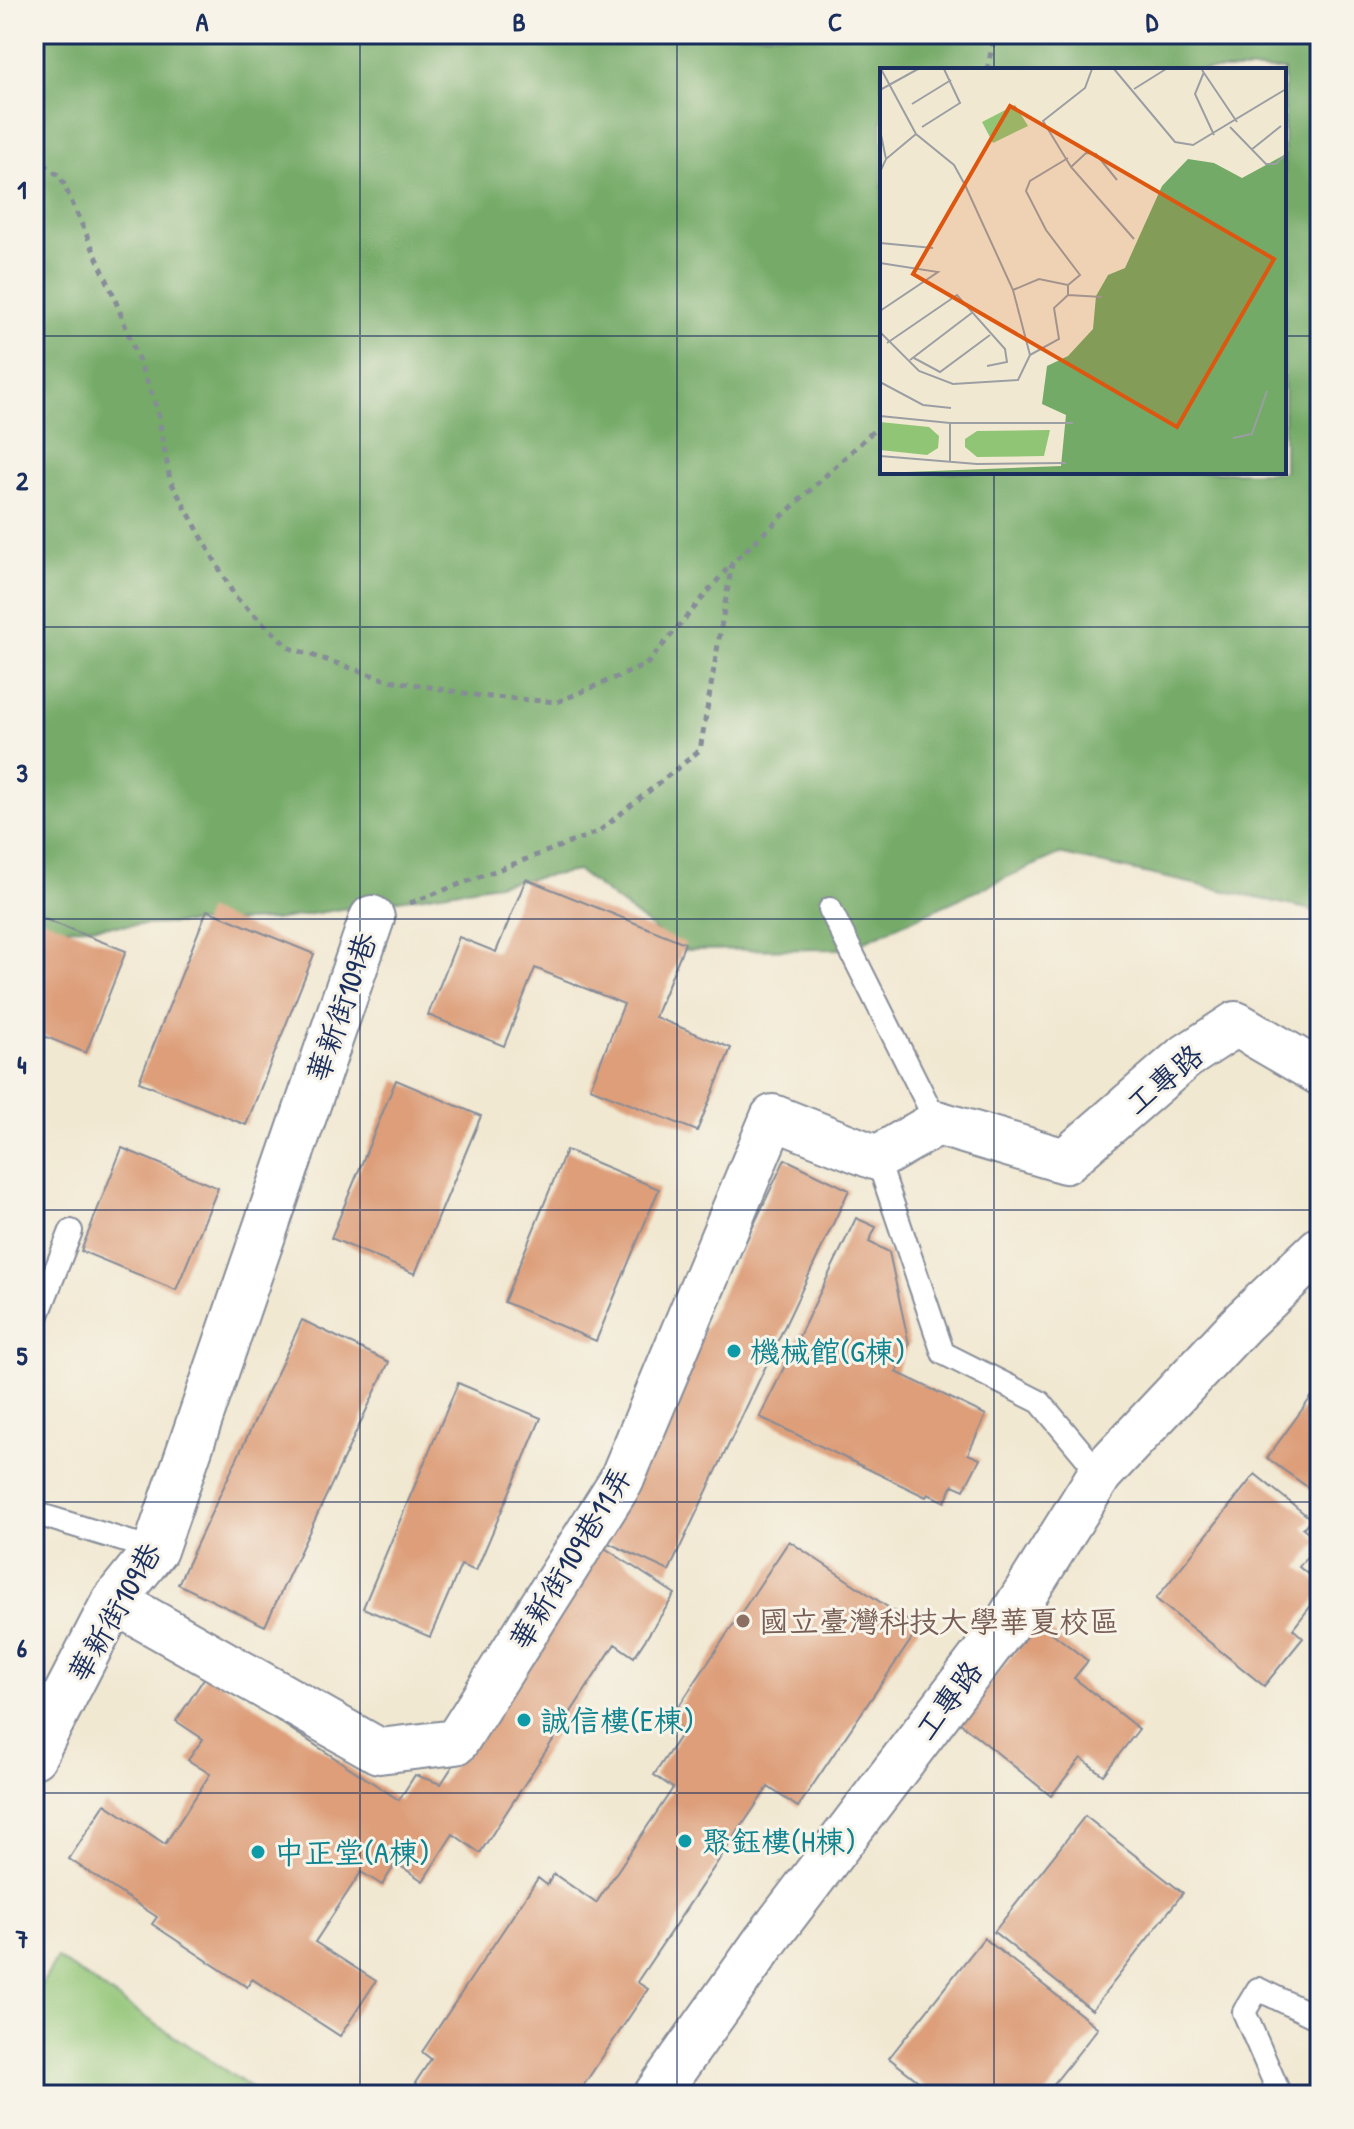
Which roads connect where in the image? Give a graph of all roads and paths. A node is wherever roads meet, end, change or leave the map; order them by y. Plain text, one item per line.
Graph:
1 (995, 34) edge
2 (987, 68) edge
3 (34, 157) edge
4 (880, 425) edge
5 (732, 563) junction
6 (830, 909) dead end
7 (372, 918) joint
8 (1320, 1073) edge
9 (937, 1123) junction
10 (877, 1158) junction
11 (71, 1231) dead end
12 (1320, 1249) edge
13 (34, 1325) edge
14 (1100, 1474) junction
15 (34, 1513) edge
16 (155, 1550) junction
17 (114, 1601) junction
18 (34, 1756) edge
19 (1320, 2019) edge
20 (656, 2095) edge
21 (1280, 2095) edge

1 - 2 path
3 - 5 path
4 - 5 path
5 - 7 path, 華新街109巷
6 - 9 lane
7 - 16 street, 華新街109巷
8 - 9 street, 工專路
9 - 10 street
10 - 14 lane
10 - 17 street, 華新街109巷11弄
11 - 13 lane
12 - 14 street, 工專路
14 - 20 street, 工專路
15 - 16 lane
16 - 17 street, 華新街109巷
17 - 18 street, 華新街109巷
19 - 21 lane

